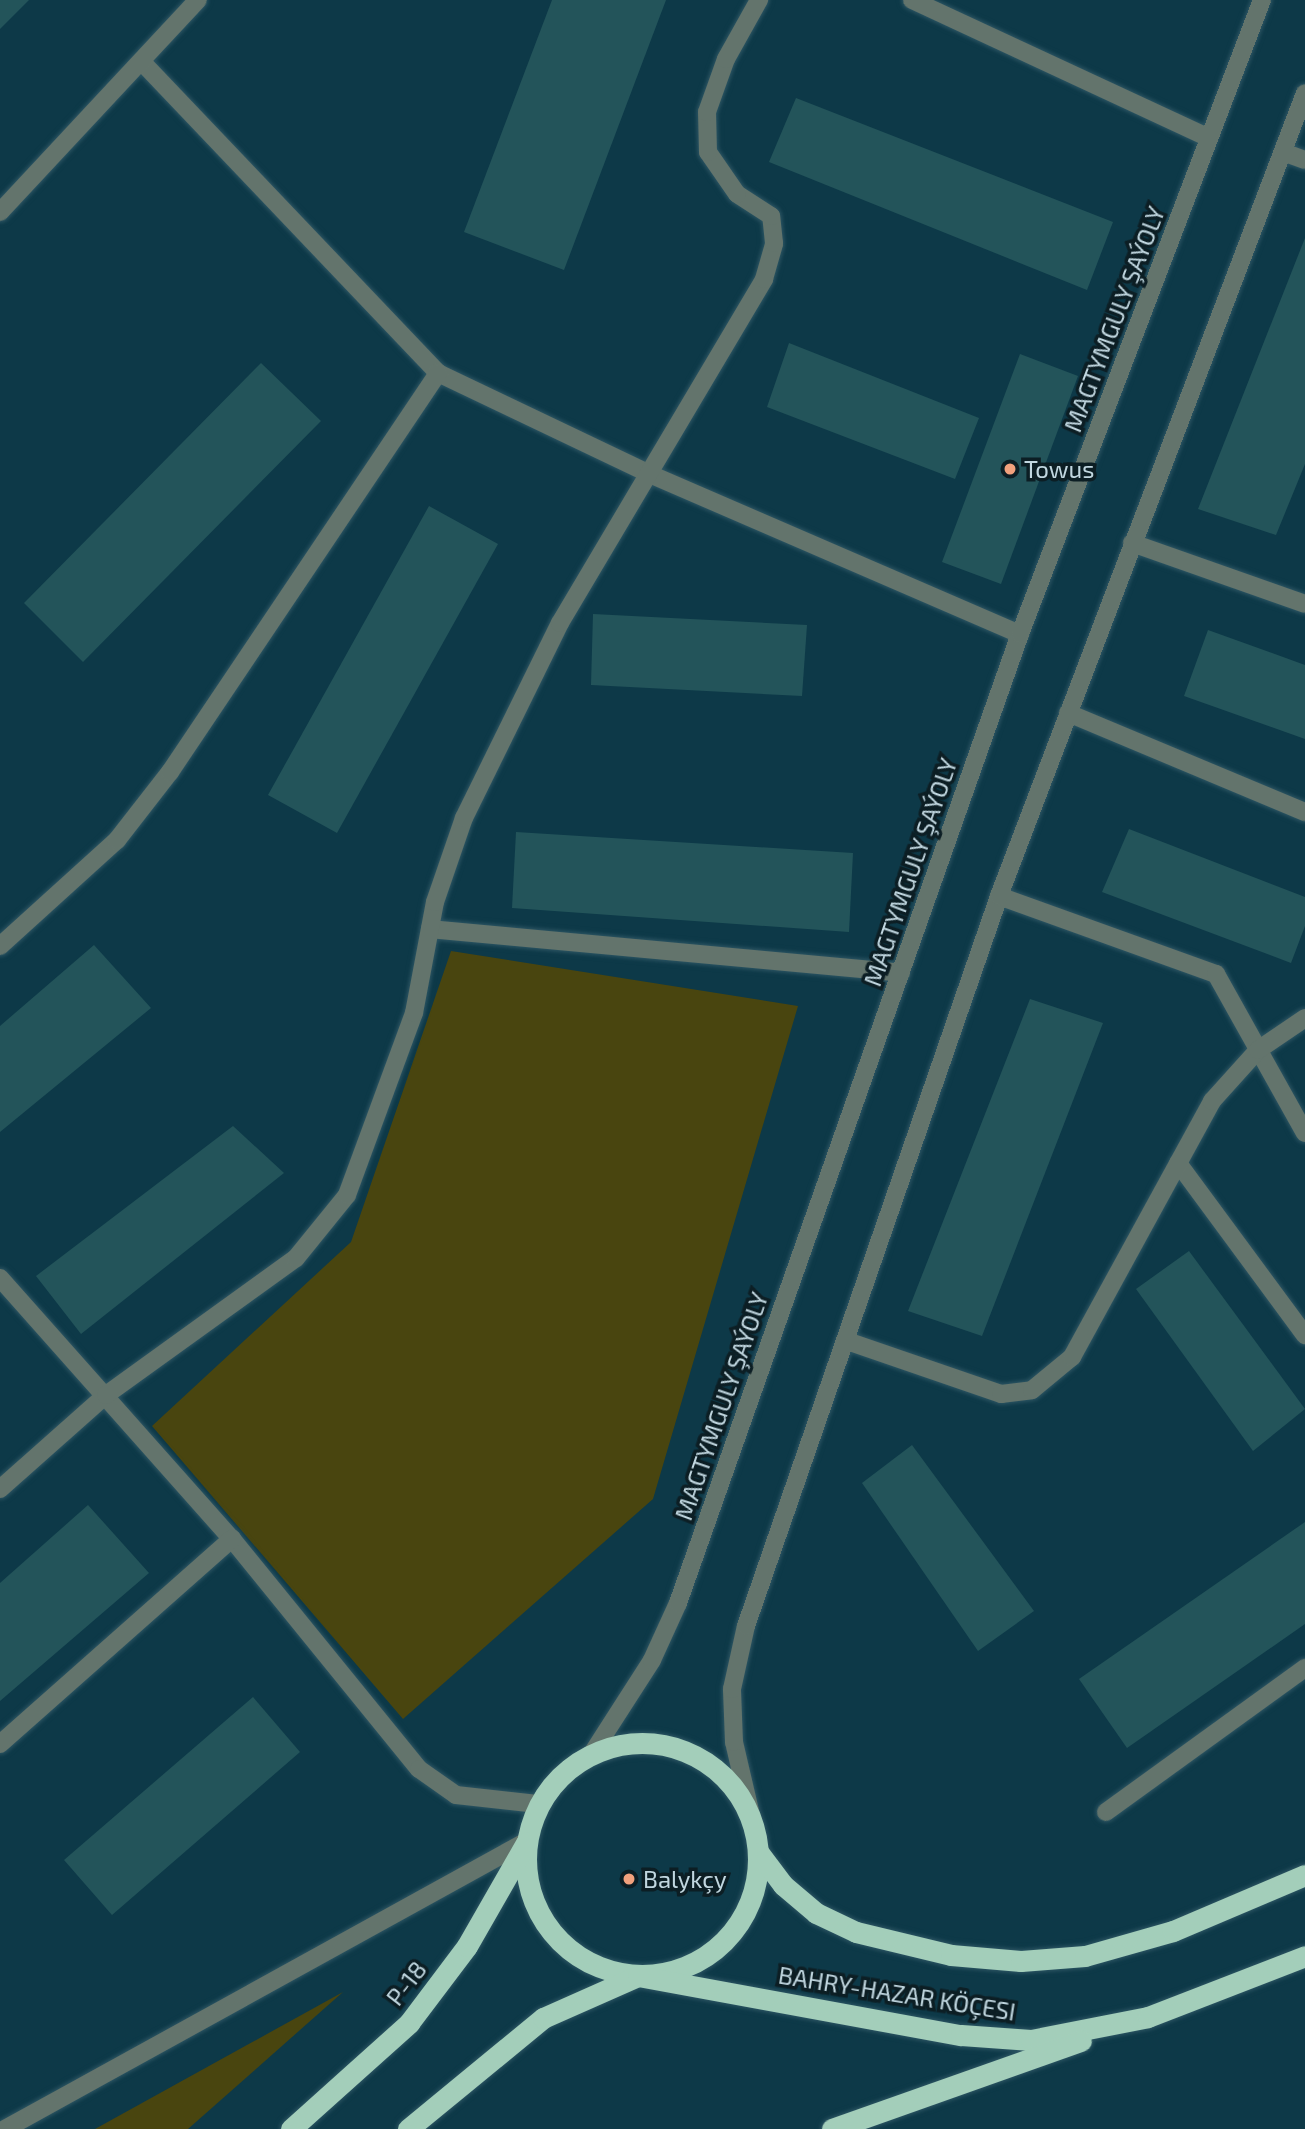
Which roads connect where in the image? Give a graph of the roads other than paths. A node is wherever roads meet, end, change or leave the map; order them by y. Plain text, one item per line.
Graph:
1 (198, 0) edge
2 (759, 0) edge
3 (912, 0) edge
4 (1262, 0) edge
5 (142, 62) junction
6 (1305, 93) edge
7 (1209, 138) junction
8 (1283, 152) junction
9 (1305, 160) edge
10 (0, 212) edge
11 (438, 373) junction
12 (652, 475) junction
13 (1132, 543) junction
14 (1305, 604) edge
15 (1020, 634) junction
16 (1068, 713) junction
17 (1305, 812) edge
18 (999, 896) junction
19 (430, 929) junction
20 (0, 946) edge
21 (901, 973) junction
22 (1305, 1018) edge
23 (1258, 1050) junction
24 (1305, 1133) edge
25 (1178, 1163) junction
26 (0, 1278) edge
27 (1305, 1335) edge
28 (847, 1341) junction
29 (106, 1395) junction
30 (0, 1489) edge
31 (232, 1539) junction
32 (1305, 1668) edge
33 (0, 1744) edge
34 (593, 1752) junction
35 (538, 1804) junction
36 (1105, 1812) dead end
37 (751, 1815) junction
38 (527, 1841) junction
39 (759, 1853) junction
40 (1305, 1875) edge
41 (1305, 1956) edge
42 (638, 1976) junction
43 (1148, 2017) junction
44 (5, 2129) edge
45 (291, 2129) edge
46 (408, 2129) edge
47 (832, 2129) edge

1 - 5 street
2 - 12 street
3 - 7 street
4 - 7 street, MAGTYMGULY ŞAÝOLY
5 - 10 street
5 - 11 street
6 - 8 street
7 - 15 street, MAGTYMGULY ŞAÝOLY
8 - 9 street
8 - 13 street
11 - 12 street
11 - 20 street
12 - 15 street
12 - 19 street
13 - 14 street
13 - 16 street
15 - 21 street, MAGTYMGULY ŞAÝOLY
16 - 17 street
16 - 18 street
18 - 23 street
18 - 28 street
19 - 21 street
19 - 29 street
21 - 34 street, MAGTYMGULY ŞAÝOLY
22 - 23 street
23 - 24 street
23 - 25 street
25 - 27 street
25 - 28 street
26 - 29 street
28 - 37 street
29 - 30 street
29 - 31 street
31 - 33 street
31 - 35 street
32 - 36 street
34 - 35 highway, P-18
34 - 37 highway, P-18
35 - 38 highway, P-18
37 - 39 highway, P-18
38 - 42 highway, P-18
38 - 44 street
38 - 45 highway, P-18 / P-18
39 - 40 highway, BAHRY-HAZAR KÖÇESI / P-18
39 - 42 highway, P-18
41 - 43 highway, BAHRY-HAZAR KÖÇESI / P-18
42 - 43 highway, BAHRY-HAZAR KÖÇESI / P-18
42 - 46 highway, P-18
43 - 47 highway

